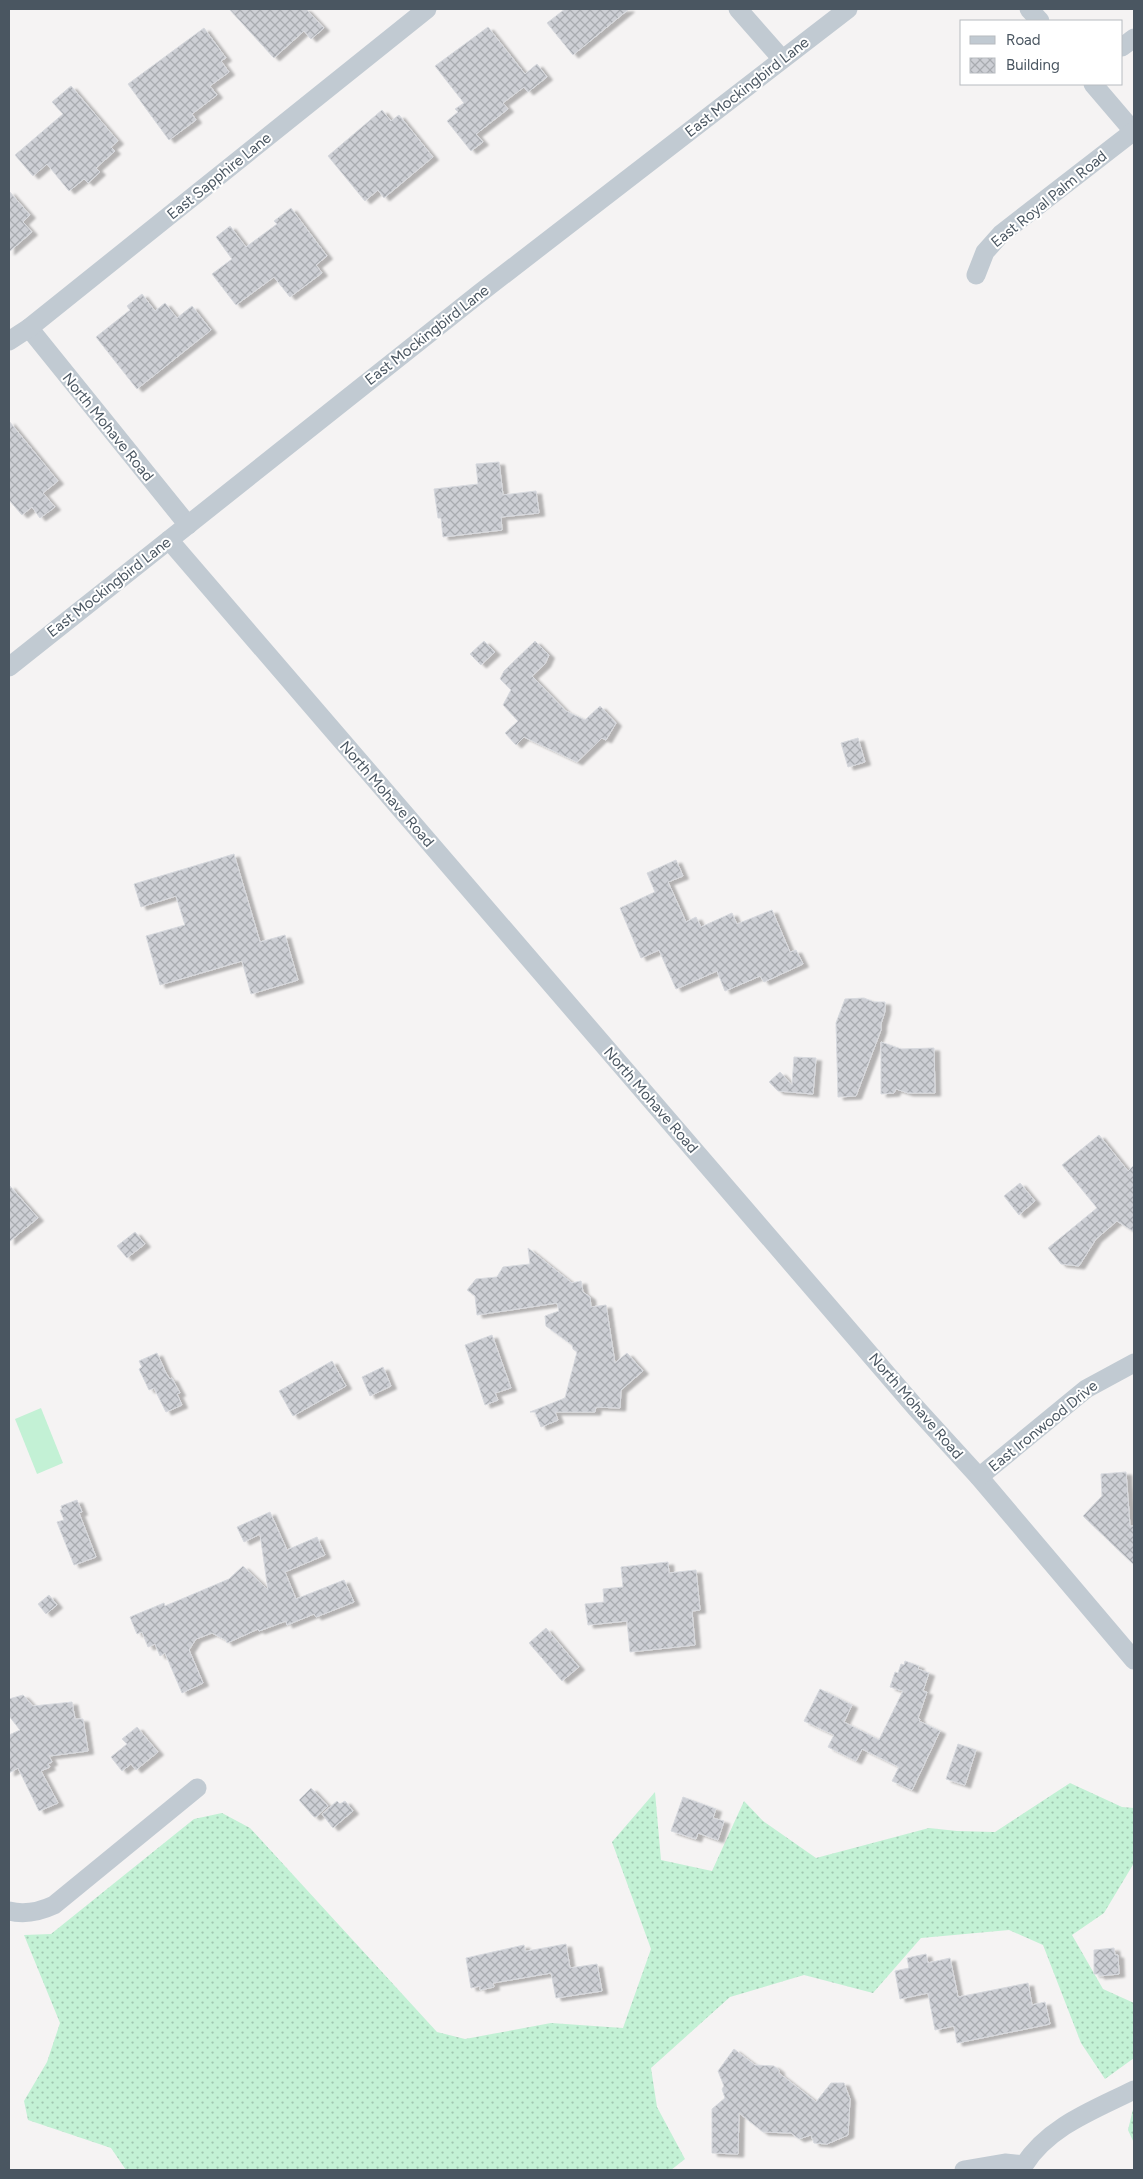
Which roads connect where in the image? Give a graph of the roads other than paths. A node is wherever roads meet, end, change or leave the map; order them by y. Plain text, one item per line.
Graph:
1 (427, 9) edge
2 (738, 9) edge
3 (848, 9) edge
4 (1029, 9) edge
5 (1039, 20) edge
6 (1134, 38) edge
7 (1123, 46) edge
8 (782, 59) junction
9 (1094, 85) edge
10 (1134, 132) edge
11 (976, 275) dead end
12 (29, 328) junction
13 (9, 341) edge
14 (188, 525) junction
15 (169, 540) junction
16 (9, 667) edge
17 (1134, 1362) edge
18 (979, 1477) junction
19 (1134, 1660) edge
20 (197, 1788) dead end
21 (9, 1912) edge
22 (1134, 2090) edge
23 (1024, 2168) edge
24 (964, 2170) edge

1 - 12 street, East Sapphire Lane
2 - 8 street
3 - 8 street, East Mockingbird Lane
4 - 5 street
6 - 7 street
8 - 14 street, East Mockingbird Lane
9 - 10 street
10 - 11 street, East Royal Palm Road
12 - 13 street, East Sapphire Lane
12 - 14 street, North Mohave Road
14 - 15 street, East Mockingbird Lane
15 - 16 street, East Mockingbird Lane
15 - 18 street, North Mohave Road
17 - 18 street, East Ironwood Drive
18 - 19 street, North Mohave Road
20 - 21 street
22 - 23 street
23 - 24 street

